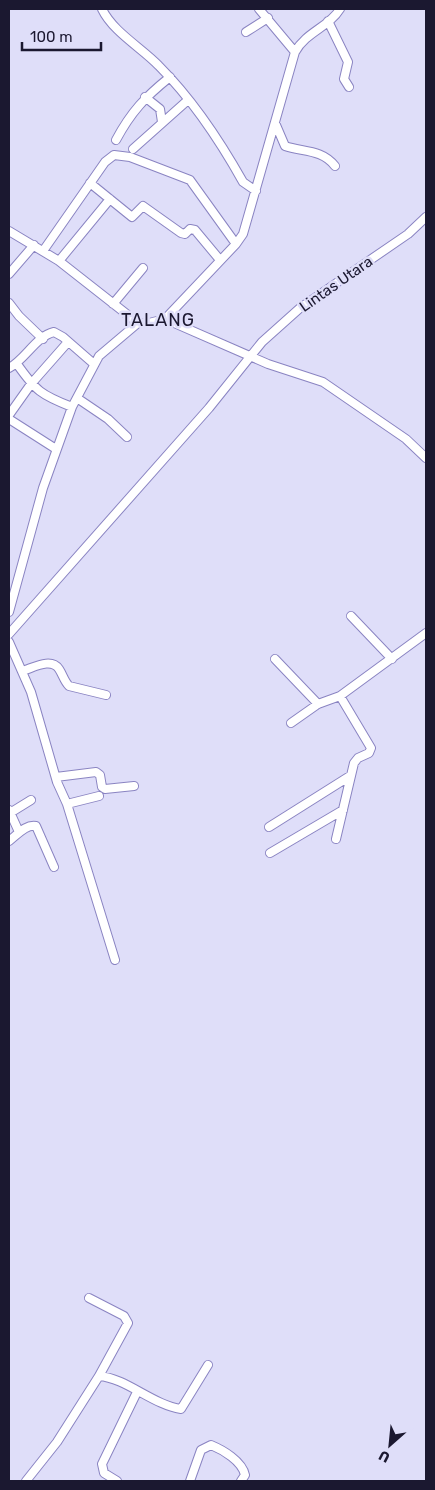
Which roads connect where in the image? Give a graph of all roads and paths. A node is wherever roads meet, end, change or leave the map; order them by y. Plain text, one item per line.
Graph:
1 (102, 9) edge
2 (259, 9) edge
3 (340, 9) edge
4 (268, 18) junction
5 (328, 21) junction
6 (246, 32) dead end
7 (295, 52) junction
8 (170, 77) junction
9 (349, 87) dead end
10 (145, 97) junction
11 (188, 100) junction
12 (162, 122) junction
13 (276, 124) junction
14 (116, 140) dead end
15 (134, 149) dead end
16 (335, 166) dead end
17 (90, 183) junction
18 (256, 191) junction
19 (110, 199) junction
20 (426, 218) edge
21 (9, 230) edge
22 (236, 244) junction
23 (34, 245) junction
24 (43, 251) junction
25 (220, 260) junction
26 (59, 262) junction
27 (143, 268) dead end
28 (9, 274) edge
29 (9, 303) edge
30 (113, 304) junction
31 (165, 319) junction
32 (138, 322) junction
33 (43, 338) junction
34 (68, 342) junction
35 (251, 356) junction
36 (17, 364) junction
37 (94, 364) junction
38 (9, 368) edge
39 (31, 384) junction
40 (77, 398) junction
41 (72, 407) junction
42 (9, 417) edge
43 (127, 436) dead end
44 (56, 449) junction
45 (426, 458) edge
46 (9, 612) edge
47 (351, 616) dead end
48 (426, 633) edge
49 (9, 634) edge
50 (9, 642) edge
51 (275, 659) dead end
52 (392, 659) junction
53 (22, 671) junction
54 (106, 695) dead end
55 (340, 696) junction
56 (318, 704) junction
57 (291, 723) dead end
58 (350, 776) junction
59 (56, 777) junction
60 (134, 786) dead end
61 (99, 796) dead end
62 (31, 800) dead end
63 (67, 804) junction
64 (343, 810) junction
65 (9, 812) edge
66 (269, 827) dead end
67 (19, 832) junction
68 (336, 839) dead end
69 (9, 841) edge
70 (270, 853) dead end
71 (54, 867) dead end
72 (115, 960) dead end
73 (90, 1298) dead end
74 (208, 1365) dead end
75 (99, 1376) junction
76 (137, 1392) junction
77 (26, 1481) edge
78 (117, 1481) edge
79 (190, 1481) edge
80 (241, 1481) edge

1 - 8 street
2 - 4 street
3 - 5 street
4 - 6 street
4 - 7 street
5 - 7 street
5 - 9 street
7 - 13 street
8 - 10 street
8 - 11 street
10 - 12 street
10 - 14 street
11 - 12 street
11 - 18 street
12 - 15 street
13 - 16 street
13 - 18 street
17 - 19 street
17 - 22 street
17 - 24 street
18 - 22 street
19 - 25 street
19 - 26 street
20 - 35 street, Lintas Utara
21 - 23 street
22 - 25 street
23 - 24 street
23 - 28 street
24 - 26 street
25 - 31 street
26 - 30 street
27 - 30 street
29 - 33 street
30 - 32 street
31 - 32 street
31 - 35 street
32 - 37 street
33 - 34 street
33 - 36 street
34 - 37 street
34 - 39 street
35 - 45 street
35 - 49 street, Lintas Utara
36 - 38 street
36 - 39 street
37 - 40 street
39 - 41 street
39 - 42 street
40 - 41 street
40 - 43 street
41 - 44 street
42 - 44 street
44 - 46 street
47 - 52 street
48 - 52 street
50 - 53 street
51 - 56 street
52 - 55 street
53 - 54 street
53 - 59 street
55 - 56 street
55 - 58 street
56 - 57 street
58 - 64 street
58 - 66 street
59 - 60 street
59 - 63 street
61 - 63 street
62 - 65 street
63 - 72 street
64 - 68 street
64 - 70 street
65 - 67 street
67 - 69 street
67 - 71 street
73 - 75 street
74 - 76 street
75 - 76 street
75 - 77 street
76 - 78 street
79 - 80 street

